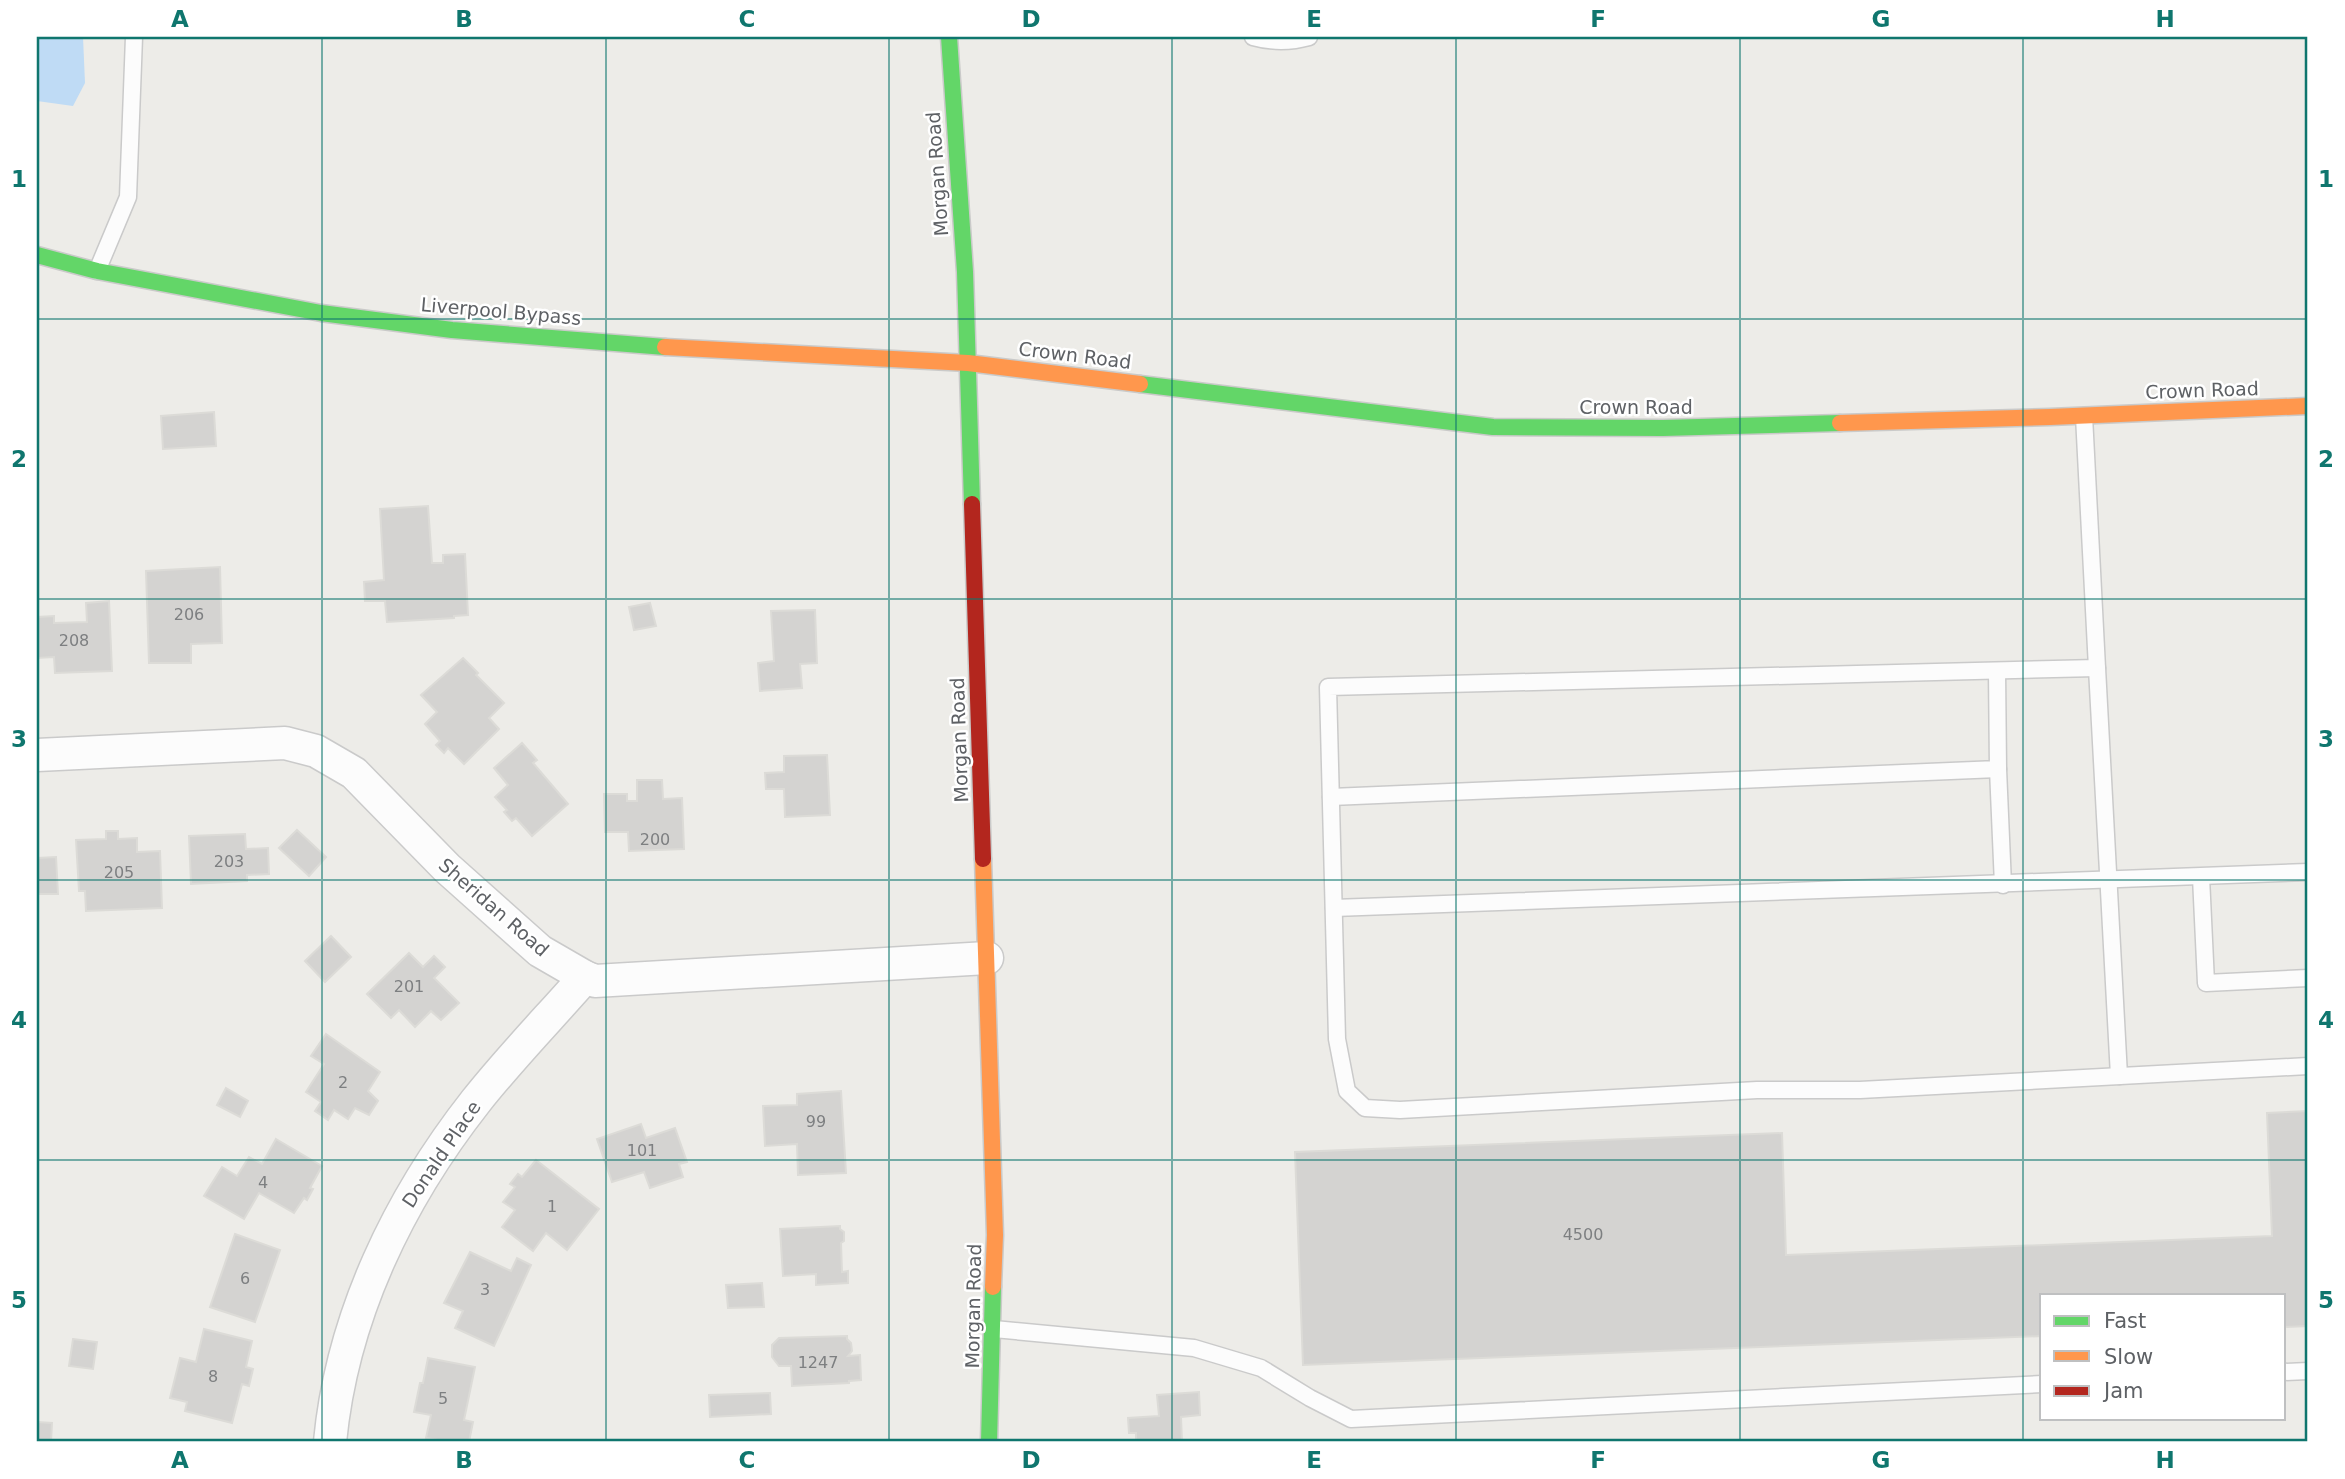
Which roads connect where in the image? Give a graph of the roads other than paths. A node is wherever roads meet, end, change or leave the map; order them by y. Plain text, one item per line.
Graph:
1 (134, 37) edge
2 (949, 37) edge
3 (1253, 37) edge
4 (1309, 37) edge
5 (37, 255) edge
6 (97, 271) junction
7 (968, 363) junction
8 (2308, 406) edge
9 (2084, 416) junction
10 (2097, 668) junction
11 (1997, 671) junction
12 (37, 755) edge
13 (1998, 769) junction
14 (1331, 797) junction
15 (2308, 872) edge
16 (2201, 877) junction
17 (2109, 881) junction
18 (2003, 885) junction
19 (1334, 908) junction
20 (987, 958) junction
21 (585, 977) junction
22 (2308, 978) edge
23 (2308, 1066) edge
24 (2119, 1076) junction
25 (994, 1329) junction
26 (2308, 1371) edge
27 (2286, 1372) edge
28 (2040, 1384) edge
29 (330, 1442) edge
30 (989, 1442) edge

1 - 6 lane
2 - 7 street, Morgan Road
3 - 4 lane
5 - 6 street, Liverpool Bypass
6 - 7 street, Liverpool Bypass
7 - 9 street, Crown Road
7 - 20 street, Morgan Road
8 - 9 street, Crown Road
9 - 10 lane
10 - 11 lane
10 - 17 lane
11 - 13 lane
11 - 14 lane
12 - 21 street, Sheridan Road
13 - 14 lane
13 - 18 lane
14 - 19 lane
15 - 16 lane
16 - 17 lane
16 - 22 lane
17 - 18 lane
17 - 24 lane
18 - 19 lane
19 - 24 lane
20 - 21 street, Sheridan Road
20 - 25 street, Morgan Road
21 - 29 street, Donald Place
23 - 24 lane
25 - 28 lane
25 - 30 street, Morgan Road
26 - 27 lane

